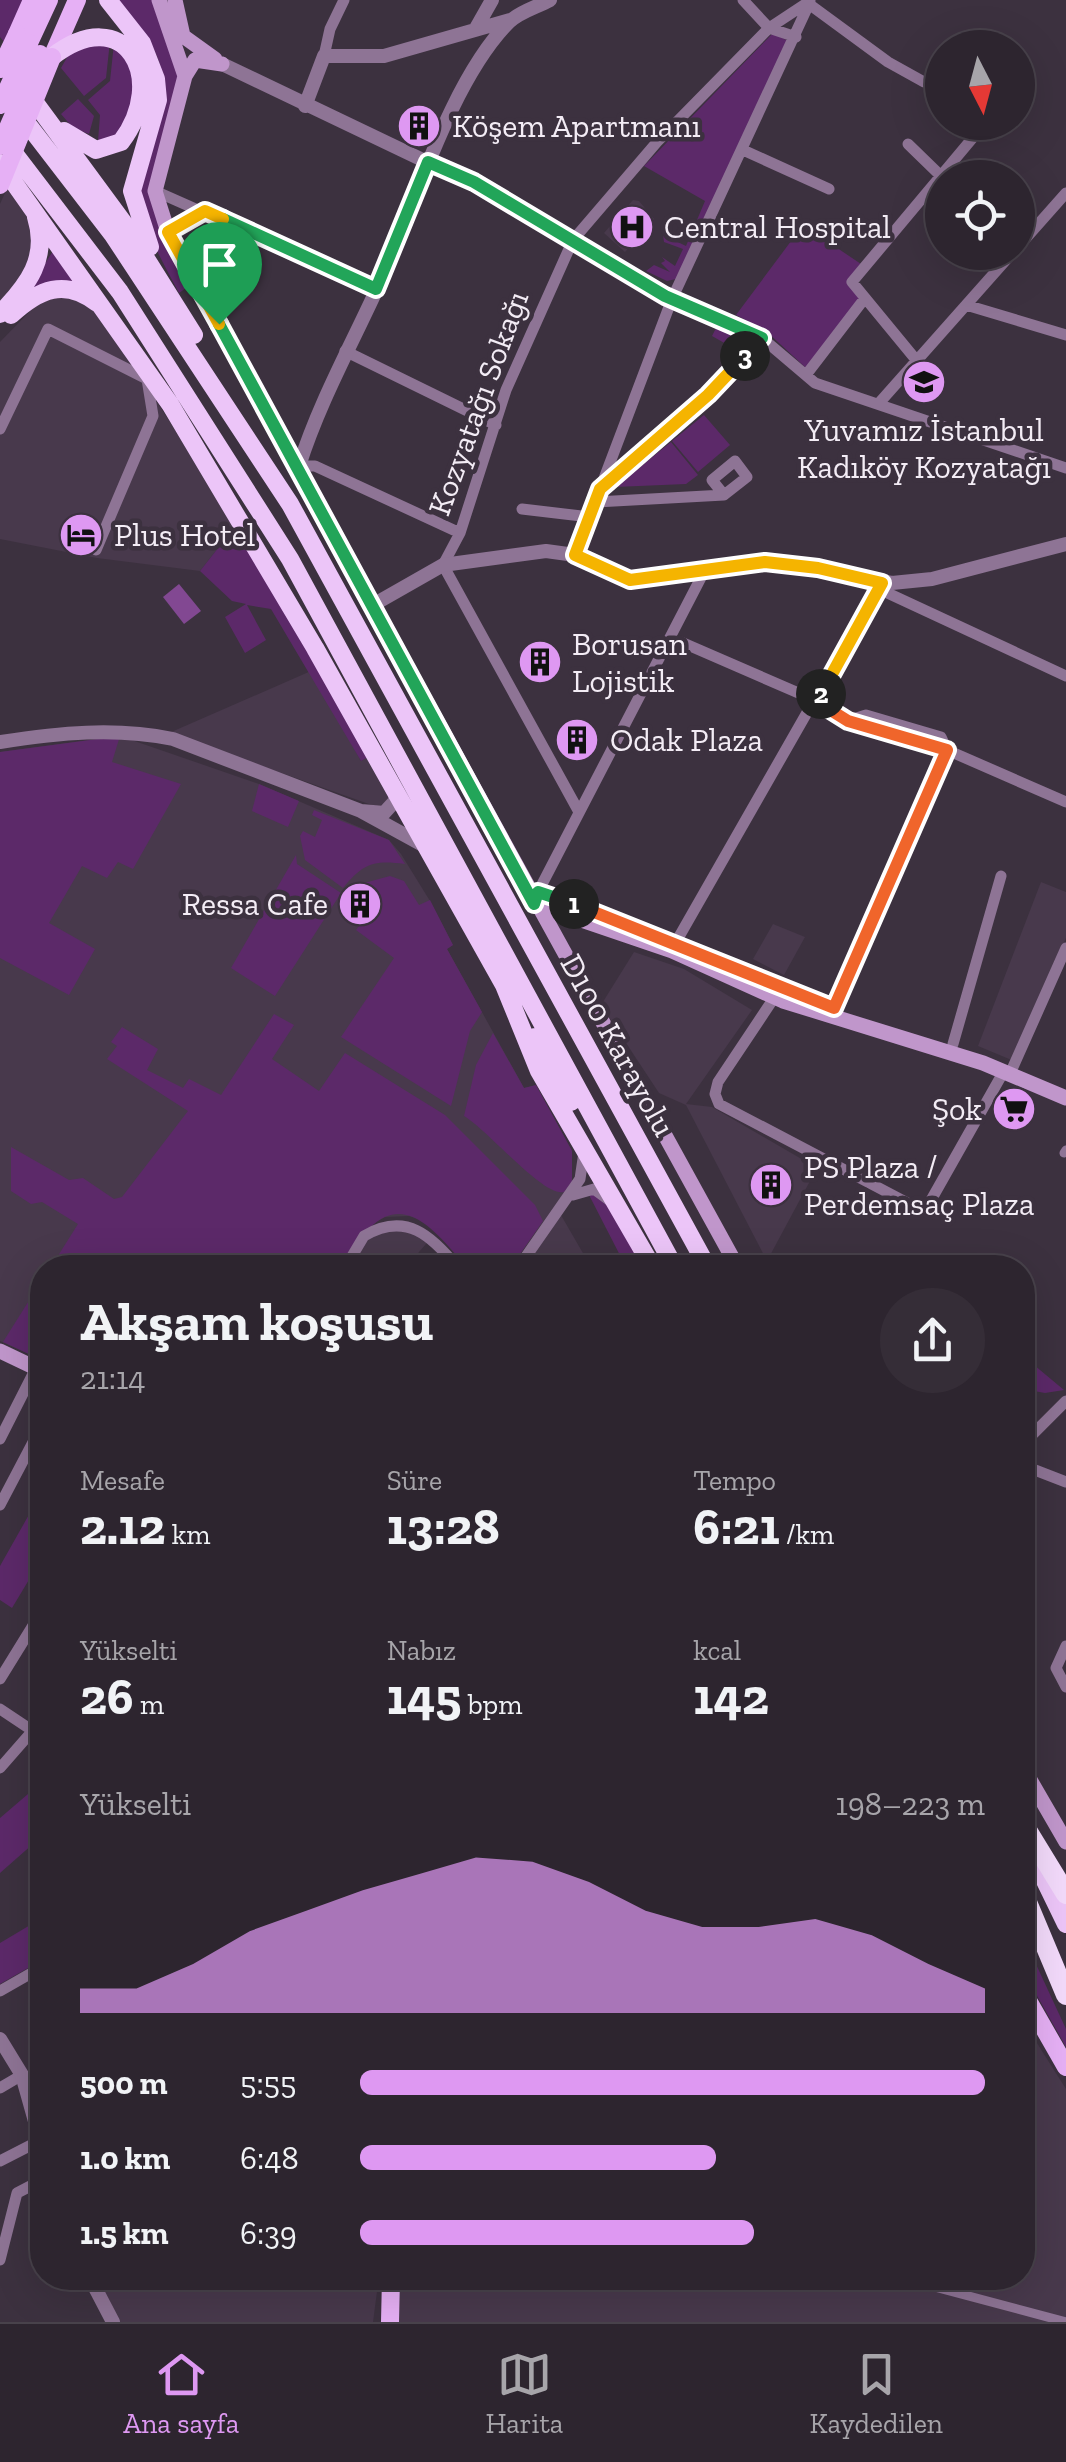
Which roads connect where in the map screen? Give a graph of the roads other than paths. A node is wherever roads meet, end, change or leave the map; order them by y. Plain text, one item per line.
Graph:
1 (32, 0) edge
2 (49, 0) edge
3 (65, 0) edge
4 (77, 0) edge
5 (108, 0) edge
6 (158, 0) edge
7 (175, 0) edge
8 (344, 0) edge
9 (492, 0) edge
10 (500, 0) edge
11 (550, 0) edge
12 (744, 0) edge
13 (810, 2) edge
14 (511, 19) junction
15 (770, 28) junction
16 (475, 30) junction
17 (173, 33) junction
18 (796, 37) junction
19 (35, 47) junction
20 (324, 56) junction
21 (0, 57) edge
22 (482, 60) junction
23 (222, 64) junction
24 (0, 69) edge
25 (185, 76) junction
26 (924, 82) dead end
27 (0, 89) edge
28 (0, 105) edge
29 (305, 106) junction
30 (50, 120) junction
31 (0, 136) edge
32 (972, 140) edge
33 (908, 144) dead end
34 (0, 146) edge
35 (742, 150) junction
36 (925, 160) edge
37 (956, 160) edge
38 (428, 162) junction
39 (0, 163) edge
40 (0, 186) edge
41 (828, 189) dead end
42 (155, 191) junction
43 (1066, 193) edge
44 (27, 198) junction
45 (925, 198) edge
46 (205, 211) junction
47 (1035, 228) edge
48 (168, 232) junction
49 (573, 240) junction
50 (997, 270) edge
51 (165, 284) junction
52 (376, 289) junction
53 (672, 298) junction
54 (865, 298) junction
55 (966, 305) junction
56 (107, 310) junction
57 (0, 314) edge
58 (0, 326) edge
59 (1066, 334) edge
60 (762, 338) junction
61 (345, 351) junction
62 (916, 361) junction
63 (166, 362) junction
64 (806, 375) junction
65 (149, 378) junction
66 (880, 402) junction
67 (3, 413) edge
68 (496, 425) junction
69 (312, 426) junction
70 (0, 429) edge
71 (244, 430) junction
72 (281, 434) junction
73 (298, 466) junction
74 (1066, 468) edge
75 (600, 489) junction
76 (724, 495) dead end
77 (596, 502) junction
78 (522, 509) dead end
79 (590, 517) junction
80 (460, 533) junction
81 (1066, 544) edge
82 (96, 550) dead end
83 (575, 555) junction
84 (443, 565) junction
85 (706, 568) junction
86 (919, 581) junction
87 (881, 586) junction
88 (919, 605) junction
89 (371, 606) junction
90 (681, 642) dead end
91 (315, 648) junction
92 (1066, 676) edge
93 (816, 701) junction
94 (0, 742) edge
95 (947, 750) junction
96 (396, 792) junction
97 (1066, 802) edge
98 (361, 811) junction
99 (578, 812) junction
100 (430, 852) junction
101 (1001, 876) dead end
102 (536, 898) junction
103 (676, 942) junction
104 (1066, 948) edge
105 (504, 985) junction
106 (774, 998) junction
107 (834, 1008) junction
108 (953, 1044) junction
109 (1009, 1069) junction
110 (1066, 1090) edge
111 (1066, 1098) edge
112 (583, 1144) junction
113 (566, 1201) junction
114 (622, 1214) junction
115 (353, 1255) edge
116 (447, 1255) edge
117 (527, 1255) edge
118 (645, 1255) edge
119 (666, 1255) edge
120 (667, 1255) edge
121 (701, 1255) edge
122 (731, 1255) edge
123 (0, 1351) edge
124 (30, 1366) edge
125 (30, 1386) edge
126 (1066, 1402) edge
127 (1035, 1432) edge
128 (0, 1439) edge
129 (30, 1449) edge
130 (1035, 1471) edge
131 (1066, 1482) edge
132 (0, 1505) edge
133 (30, 1630) edge
134 (1066, 1646) edge
135 (0, 1679) edge
136 (1066, 1687) edge
137 (0, 1708) edge
138 (30, 1724) edge
139 (30, 1740) edge
140 (0, 1768) edge
141 (1035, 1788) edge
142 (1066, 1842) edge
143 (1035, 1843) edge
144 (1035, 1861) edge
145 (1066, 1894) edge
146 (1035, 1913) edge
147 (1035, 1921) edge
148 (1066, 1924) edge
149 (1066, 1968) edge
150 (30, 1973) edge
151 (0, 1990) edge
152 (1066, 1995) edge
153 (1035, 2013) edge
154 (0, 2039) edge
155 (1066, 2067) edge
156 (22, 2075) junction
157 (0, 2088) edge
158 (30, 2102) edge
159 (30, 2148) edge
160 (0, 2162) edge
161 (30, 2186) edge
162 (17, 2193) junction
163 (0, 2203) edge
164 (0, 2260) edge
165 (96, 2290) edge
166 (389, 2290) edge
167 (390, 2290) edge
168 (946, 2290) edge
169 (113, 2322) edge
170 (382, 2322) edge
171 (390, 2322) edge
172 (1066, 2322) edge

1 - 19 main road
2 - 19 main road
3 - 19 main road
4 - 19 main road
5 - 51 highway
6 - 17 main road
7 - 17 street
7 - 23 main road
8 - 20 street
9 - 16 street
10 - 14 street
11 - 14 street
12 - 15 street
13 - 15 street, Kozyatağı Sokağı
13 - 18 street
13 - 26 street
14 - 16 street
14 - 22 street
15 - 18 street
15 - 49 street, Kozyatağı Sokağı
16 - 20 street
16 - 22 street
17 - 25 main road
18 - 35 street
19 - 24 main road, bridge
19 - 28 main road, bridge
19 - 30 highway
19 - 34 main road, bridge
19 - 40 main road, bridge
20 - 29 street
21 - 30 highway
22 - 38 street
23 - 25 main road
23 - 29 street
25 - 42 main road
27 - 71 highway, D100 Karayolu
29 - 38 street
30 - 51 highway
31 - 63 highway, D100 Karayolu
32 - 37 street
33 - 36 street
35 - 41 street
35 - 53 street
38 - 49 street
38 - 52 street
39 - 44 highway
42 - 46 street
42 - 48 main road
43 - 47 street
44 - 56 highway
44 - 57 highway
45 - 54 street
46 - 48 street
46 - 52 street
48 - 72 main road
49 - 53 street
49 - 68 street, Kozyatağı Sokağı
50 - 55 street
51 - 71 highway
52 - 61 street
53 - 60 street
53 - 75 street
54 - 62 street
54 - 64 street
55 - 59 street
55 - 62 street
56 - 58 highway
56 - 65 highway
60 - 64 street
60 - 75 street
61 - 68 street
61 - 69 street
62 - 66 street
63 - 91 highway
63 - 120 highway, D100 Karayolu
64 - 66 street
65 - 67 street
65 - 82 street
65 - 91 highway
66 - 74 street
67 - 70 street
68 - 80 street, Kozyatağı Sokağı
69 - 72 street
69 - 73 street
71 - 121 highway, D100 Karayolu
72 - 73 main road
73 - 80 street
73 - 89 main road
75 - 77 street
76 - 77 street
77 - 79 street
78 - 79 street
79 - 83 street
80 - 84 street, Kozyatağı Sokağı
81 - 86 street
83 - 84 street
83 - 85 street
84 - 89 street
84 - 99 street
85 - 87 street
85 - 99 street
86 - 87 street
86 - 88 street
87 - 88 street
87 - 93 street
88 - 92 street
89 - 102 main road
90 - 93 street
91 - 96 highway
93 - 95 street
93 - 103 street
94 - 98 street
95 - 97 street
95 - 107 street
96 - 98 street
96 - 100 highway
98 - 100 street
99 - 102 street
100 - 105 highway
101 - 108 street
102 - 103 main road
102 - 106 main road
102 - 122 main road
103 - 107 main road
104 - 109 street
105 - 112 highway
105 - 119 highway
106 - 109 main road
106 - 109 street
107 - 108 main road
108 - 109 main road
109 - 110 main road
109 - 111 main road
112 - 113 street
112 - 114 highway
113 - 114 street
113 - 117 street
114 - 118 highway
115 - 116 street
123 - 124 main road
125 - 128 street
126 - 127 street
129 - 132 street
130 - 131 street
133 - 135 street
134 - 136 street
137 - 138 street
139 - 140 street
141 - 142 main road
143 - 145 highway
144 - 148 highway
146 - 149 highway
147 - 152 highway
150 - 151 street
153 - 155 main road
154 - 156 street
156 - 157 street
156 - 158 street
159 - 160 street
161 - 162 street
162 - 163 street
162 - 164 street
165 - 169 street
166 - 170 main road
167 - 171 main road
168 - 172 street

